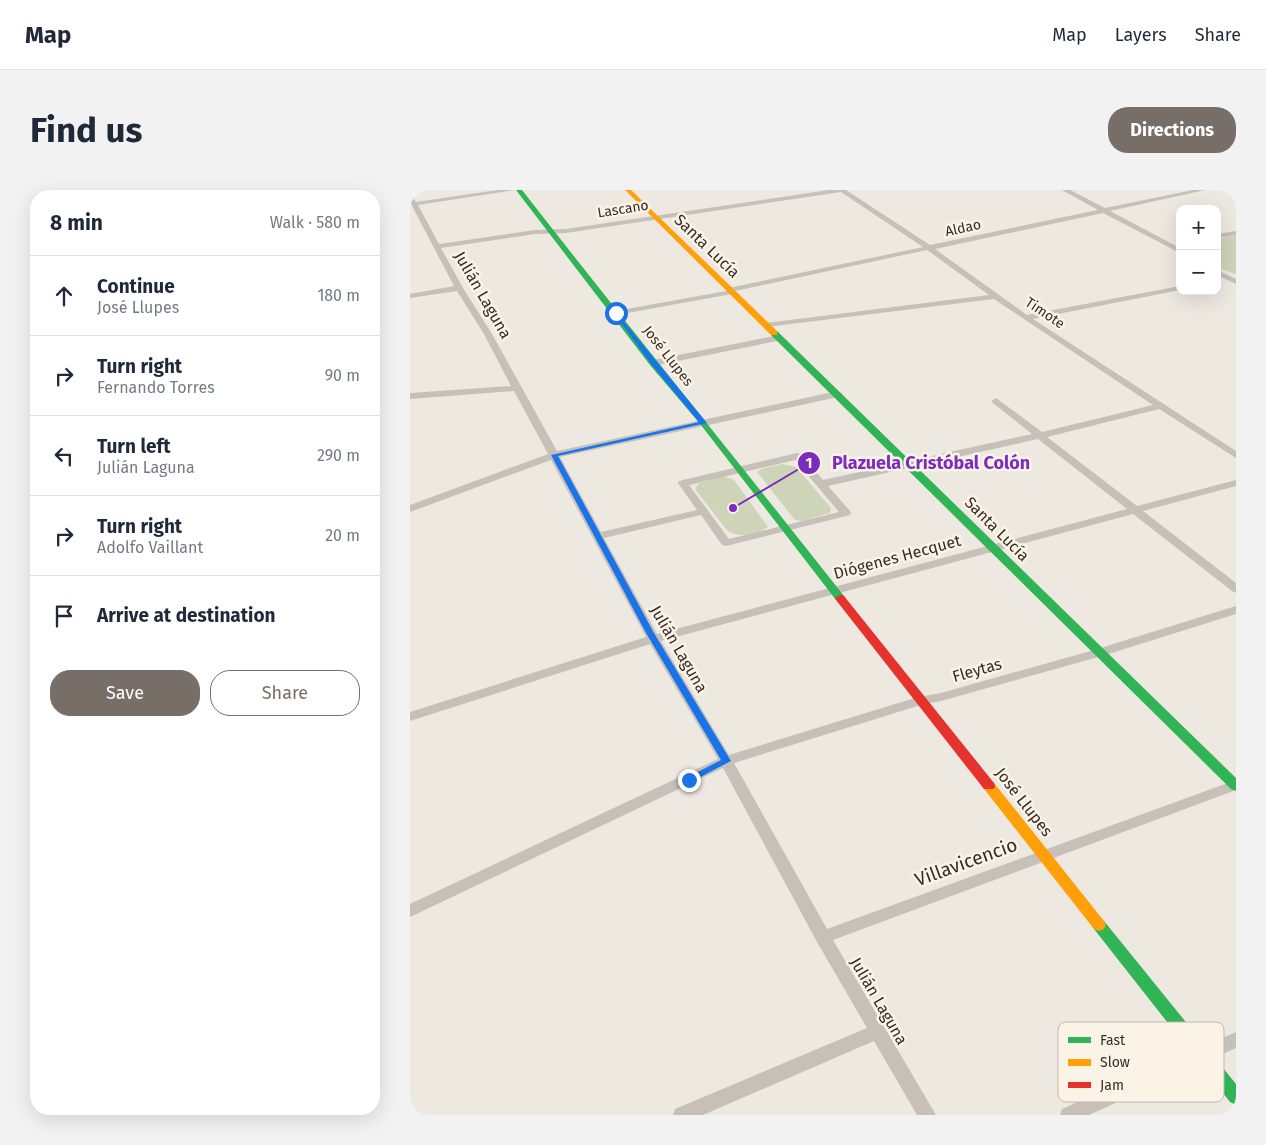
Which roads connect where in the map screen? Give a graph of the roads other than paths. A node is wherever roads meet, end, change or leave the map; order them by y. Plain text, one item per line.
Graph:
1 (511, 190) edge
2 (519, 190) edge
3 (628, 190) edge
4 (842, 190) edge
5 (1064, 190) edge
6 (1202, 190) edge
7 (412, 200) edge
8 (1104, 211) junction
9 (655, 217) junction
10 (552, 231) junction
11 (1236, 233) edge
12 (1221, 235) edge
13 (1176, 244) edge
14 (1169, 245) junction
15 (436, 246) junction
16 (929, 248) junction
17 (1178, 250) edge
18 (1232, 277) edge
19 (1236, 282) edge
20 (459, 288) junction
21 (1176, 289) edge
22 (731, 291) junction
23 (410, 296) edge
24 (997, 296) junction
25 (616, 313) junction
26 (1026, 318) junction
27 (766, 325) junction
28 (779, 338) junction
29 (653, 363) junction
30 (516, 388) junction
31 (838, 394) junction
32 (410, 396) edge
33 (996, 401) dead end
34 (1161, 406) junction
35 (704, 423) junction
36 (1042, 435) junction
37 (554, 455) junction
38 (1236, 455) edge
39 (909, 464) junction
40 (740, 470) junction
41 (821, 484) junction
42 (1236, 484) edge
43 (410, 509) edge
44 (1135, 510) junction
45 (704, 511) junction
46 (785, 529) junction
47 (599, 536) junction
48 (993, 548) junction
49 (1236, 589) edge
50 (834, 590) junction
51 (1236, 610) edge
52 (653, 639) junction
53 (1098, 653) junction
54 (922, 700) junction
55 (410, 717) edge
56 (726, 761) junction
57 (1236, 785) edge
58 (1044, 854) junction
59 (410, 911) edge
60 (823, 937) junction
61 (1177, 1022) edge
62 (878, 1031) junction
63 (1236, 1040) edge
64 (1224, 1045) edge
65 (1224, 1082) edge
66 (1236, 1097) edge
67 (1098, 1102) edge
68 (682, 1115) edge
69 (927, 1115) edge
70 (1069, 1115) edge

1 - 7 street
2 - 10 street, José Llupes
3 - 9 street, Santa Lucía
4 - 9 street, Lascano
4 - 16 street, Timote
5 - 8 street
6 - 8 street, Aldao
7 - 15 street, Julián Laguna
8 - 14 street
8 - 16 street, Aldao
9 - 10 street, Lascano
9 - 22 street, Santa Lucía
10 - 15 street, Lascano
10 - 25 street, José Llupes
11 - 12 street
13 - 14 street
14 - 17 street
15 - 20 street, Julián Laguna
16 - 22 street, Aldao
16 - 24 street, Timote
18 - 19 street
20 - 23 street
20 - 30 street, Julián Laguna
21 - 26 street
22 - 25 street, Aldao
22 - 27 street, Santa Lucía
24 - 26 street, Timote
24 - 27 street
25 - 29 street, José Llupes
26 - 34 street, Timote
27 - 28 street, Santa Lucía
28 - 29 street
28 - 31 street, Santa Lucía
29 - 35 street, José Llupes
30 - 32 street
30 - 37 street, Julián Laguna
31 - 35 street
31 - 39 street, Santa Lucía
33 - 36 street
34 - 36 street
34 - 38 street, Timote
35 - 37 street
35 - 40 street, José Llupes
36 - 39 street
36 - 44 street
37 - 43 street
37 - 47 street, Julián Laguna
39 - 41 street
39 - 48 street, Santa Lucía
40 - 41 street
40 - 45 street
40 - 46 street, José Llupes
41 - 46 street
42 - 44 street, Diógenes Hecquet
44 - 48 street, Diógenes Hecquet
44 - 49 street
45 - 46 street
45 - 47 street
46 - 50 street, José Llupes
47 - 52 street, Julián Laguna
48 - 50 street, Diógenes Hecquet
48 - 53 street, Santa Lucía
50 - 52 street, Diógenes Hecquet
50 - 54 street, José Llupes
51 - 53 street, Fleytas
52 - 55 street, Diógenes Hecquet
52 - 56 street, Julián Laguna
53 - 54 street, Fleytas
53 - 57 street, Santa Lucía
54 - 56 street, Fleytas
54 - 58 street, José Llupes
56 - 59 street, Fleytas
56 - 60 street, Julián Laguna
57 - 58 street, Villavicencio
58 - 60 street, Villavicencio
58 - 61 street, José Llupes
60 - 62 street, Julián Laguna
62 - 68 street
62 - 69 street, Julián Laguna
63 - 64 street
65 - 66 street, José Llupes
67 - 70 street

